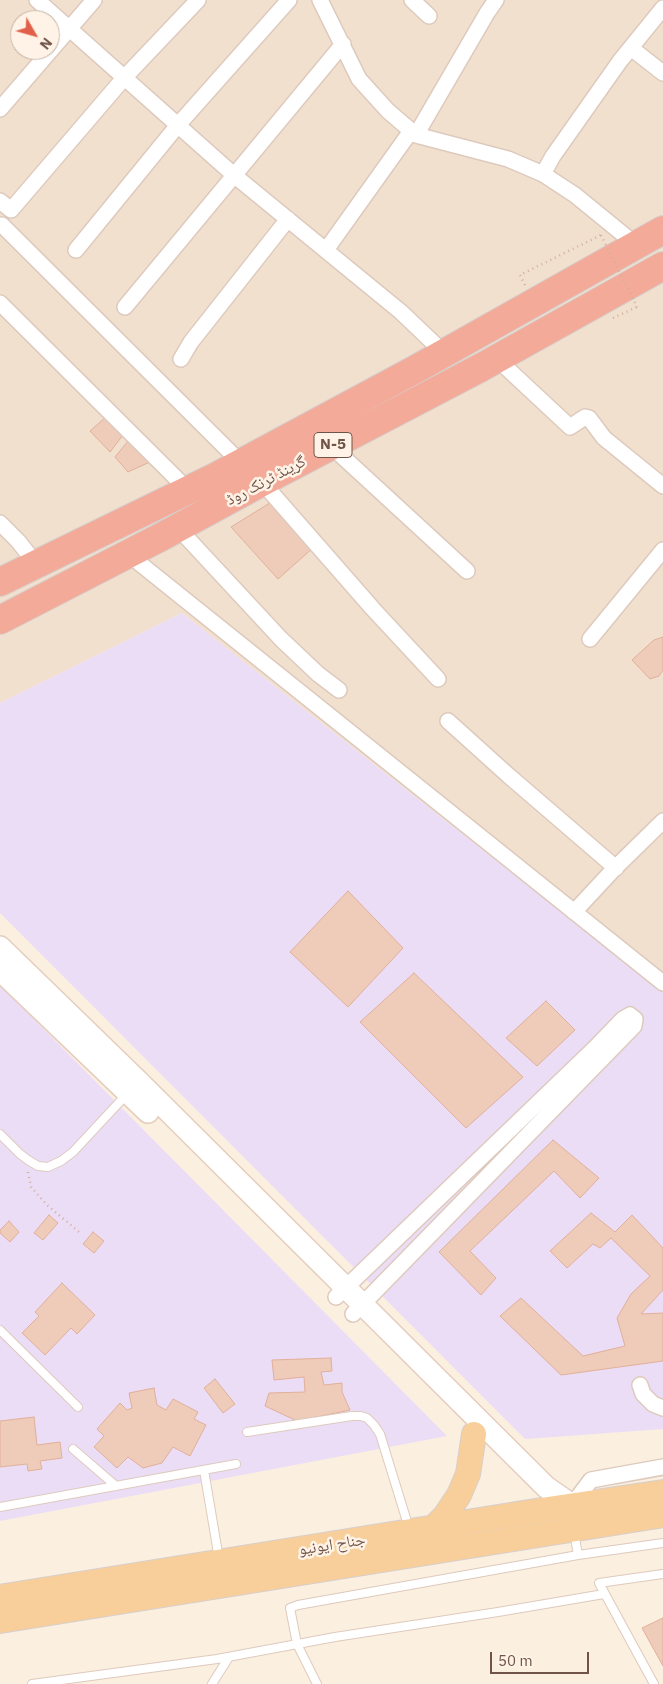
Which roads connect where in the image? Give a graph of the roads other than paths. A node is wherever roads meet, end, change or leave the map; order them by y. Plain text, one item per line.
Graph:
1 (37, 0) edge
2 (94, 0) edge
3 (198, 0) edge
4 (289, 0) edge
5 (320, 0) edge
6 (412, 0) edge
7 (496, 0) edge
8 (663, 8) edge
9 (429, 16) dead end
10 (69, 29) junction
11 (343, 44) junction
12 (630, 48) junction
13 (663, 73) edge
14 (124, 78) junction
15 (0, 110) edge
16 (178, 125) junction
17 (414, 133) junction
18 (543, 174) junction
19 (235, 176) junction
20 (5, 206) edge
21 (288, 219) junction
22 (1, 226) edge
23 (663, 230) edge
24 (635, 244) junction
25 (76, 250) dead end
26 (326, 250) junction
27 (663, 266) edge
28 (0, 303) edge
29 (125, 307) dead end
30 (444, 353) junction
31 (180, 359) dead end
32 (497, 359) junction
33 (331, 446) junction
34 (241, 462) junction
35 (262, 482) junction
36 (663, 486) edge
37 (188, 490) junction
38 (0, 523) edge
39 (178, 528) junction
40 (663, 550) edge
41 (128, 554) junction
42 (36, 565) junction
43 (468, 571) dead end
44 (0, 582) edge
45 (0, 620) edge
46 (590, 639) dead end
47 (438, 680) dead end
48 (339, 690) dead end
49 (448, 721) dead end
50 (663, 821) edge
51 (616, 868) junction
52 (574, 912) junction
53 (0, 946) edge
54 (0, 970) edge
55 (663, 983) edge
56 (134, 1088) junction
57 (0, 1134) edge
58 (341, 1292) junction
59 (358, 1309) junction
60 (0, 1330) edge
61 (640, 1385) dead end
62 (78, 1407) dead end
63 (663, 1408) edge
64 (479, 1429) junction
65 (247, 1432) dead end
66 (73, 1449) dead end
67 (236, 1464) dead end
68 (663, 1467) edge
69 (204, 1470) junction
70 (116, 1486) junction
71 (663, 1492) edge
72 (572, 1505) junction
73 (0, 1507) edge
74 (548, 1509) junction
75 (663, 1515) edge
76 (574, 1529) junction
77 (422, 1530) junction
78 (663, 1543) edge
79 (578, 1555) junction
80 (219, 1562) junction
81 (663, 1574) edge
82 (604, 1594) junction
83 (0, 1597) edge
84 (0, 1621) edge
85 (297, 1644) junction
86 (229, 1657) junction
87 (75, 1681) edge
88 (32, 1684) edge
89 (212, 1684) edge
90 (317, 1684) edge
91 (654, 1684) edge

1 - 10 street
2 - 10 street
3 - 14 street
4 - 16 street
5 - 11 street
6 - 9 street
7 - 17 street
8 - 12 street
10 - 14 street
10 - 15 street
11 - 17 street
11 - 19 street
12 - 13 street
12 - 18 street
14 - 16 street
14 - 20 street
16 - 19 street
16 - 25 street
17 - 18 street
17 - 26 street
18 - 24 street
19 - 21 street
19 - 29 street
20 - 22 street
21 - 26 street
21 - 31 street
22 - 34 street
23 - 24 highway, گرینڈ ٹرنک روڈ / N-5
24 - 30 highway, گرینڈ ٹرنک روڈ / N-5
26 - 30 street
27 - 32 highway, گرینڈ ٹرنک روڈ / N-5
28 - 37 street
30 - 34 highway, گرینڈ ٹرنک روڈ / N-5
32 - 33 highway, گرینڈ ٹرنک روڈ / N-5
32 - 36 street
33 - 35 highway, گرینڈ ٹرنک روڈ / N-5
33 - 43 street
34 - 37 highway, گرینڈ ٹرنک روڈ / N-5
35 - 39 highway, گرینڈ ٹرنک روڈ / N-5
35 - 47 street
37 - 42 highway, گرینڈ ٹرنک روڈ / N-5
38 - 42 street
39 - 41 highway, گرینڈ ٹرنک روڈ / N-5
39 - 48 street
40 - 46 street
41 - 45 highway, گرینڈ ٹرنک روڈ / N-5
41 - 52 street
42 - 44 highway, گرینڈ ٹرنک روڈ / N-5
49 - 51 street
50 - 51 street
51 - 52 street
52 - 55 street
53 - 56 street
54 - 56 street
56 - 57 lane
56 - 58 street
58 - 59 street
58 - 59 street
59 - 64 street
60 - 62 lane
61 - 63 street
64 - 72 street
64 - 74 street
64 - 77 main road
65 - 77 lane
66 - 70 lane
67 - 69 lane
68 - 72 street
69 - 70 lane
69 - 80 lane
70 - 73 lane
71 - 72 main road, جناح ایونیو
72 - 74 main road, جناح ایونیو
72 - 76 street
74 - 76 street
74 - 77 main road, جناح ایونیو
75 - 76 main road, جناح ایونیو
76 - 79 lane
76 - 84 main road, جناح ایونیو
77 - 80 main road, جناح ایونیو
78 - 79 lane
79 - 85 lane
80 - 83 main road, جناح ایونیو
81 - 82 lane
82 - 85 lane
82 - 91 lane
85 - 86 lane
85 - 90 lane
86 - 87 lane
86 - 89 lane
87 - 88 lane

